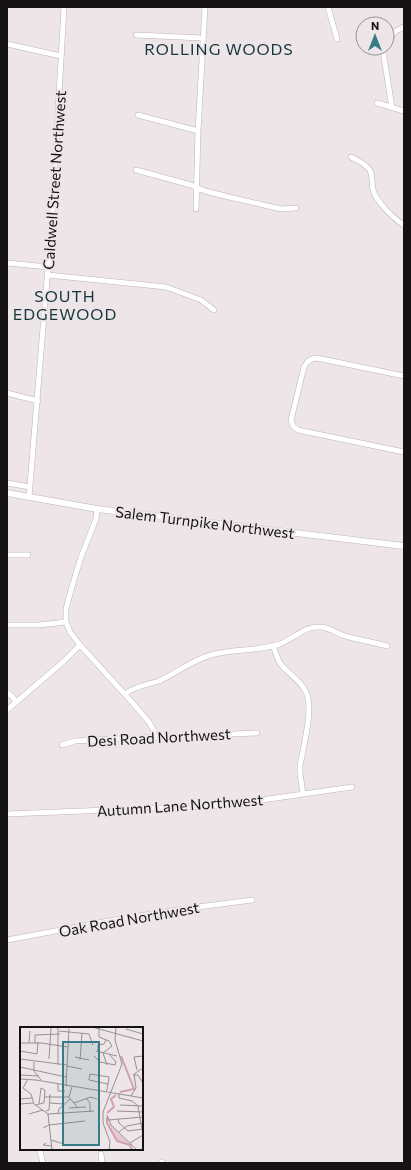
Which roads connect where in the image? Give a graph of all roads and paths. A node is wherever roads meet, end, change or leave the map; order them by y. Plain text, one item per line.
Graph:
1 (64, 7) edge
2 (205, 7) edge
3 (328, 7) edge
4 (404, 27) edge
5 (395, 32) edge
6 (136, 35) dead end
7 (203, 38) junction
8 (337, 39) dead end
9 (7, 44) edge
10 (61, 56) junction
11 (384, 56) edge
12 (377, 103) dead end
13 (392, 108) junction
14 (404, 111) edge
15 (138, 115) dead end
16 (198, 131) junction
17 (351, 157) dead end
18 (136, 170) dead end
19 (197, 187) junction
20 (296, 208) dead end
21 (196, 209) dead end
22 (404, 225) edge
23 (7, 263) edge
24 (48, 267) junction
25 (48, 275) junction
26 (214, 310) dead end
27 (404, 376) edge
28 (7, 394) edge
29 (38, 401) junction
30 (404, 452) edge
31 (7, 483) edge
32 (30, 488) junction
33 (7, 492) edge
34 (29, 497) junction
35 (97, 509) junction
36 (404, 546) edge
37 (7, 555) edge
38 (28, 555) dead end
39 (66, 622) junction
40 (7, 625) edge
41 (80, 645) junction
42 (273, 646) junction
43 (387, 646) dead end
44 (7, 693) edge
45 (125, 694) junction
46 (16, 702) junction
47 (7, 710) edge
48 (257, 733) dead end
49 (154, 738) junction
50 (62, 745) dead end
51 (352, 787) dead end
52 (303, 794) junction
53 (7, 814) edge
54 (252, 900) dead end
55 (7, 940) edge
56 (40, 1151) dead end
57 (101, 1154) dead end
58 (43, 1163) edge
59 (102, 1163) edge

1 - 10 street, Caldwell Street Northwest
2 - 7 street
3 - 8 street
4 - 5 street
6 - 7 street
7 - 16 street
9 - 10 street
10 - 24 street, Caldwell Street Northwest
11 - 13 street
12 - 13 street
13 - 14 street
15 - 16 street
16 - 19 street
17 - 22 street
18 - 19 street
19 - 20 street
19 - 21 street
23 - 24 street
24 - 25 street, Caldwell Street Northwest
25 - 26 street
25 - 29 street, Caldwell Street Northwest
27 - 30 street
28 - 29 street
29 - 32 street, Caldwell Street Northwest
31 - 32 street
32 - 34 street, Caldwell Street Northwest
33 - 34 street, Salem Turnpike Northwest
34 - 35 street, Salem Turnpike Northwest
35 - 36 street, Salem Turnpike Northwest
35 - 39 street
37 - 38 street
39 - 40 street
39 - 41 street
41 - 45 street
41 - 46 street
42 - 43 street
42 - 45 street
42 - 52 street
44 - 46 street
45 - 49 street
46 - 47 street
48 - 49 street, Desi Road Northwest
49 - 50 street, Desi Road Northwest
51 - 52 street, Autumn Lane Northwest
52 - 53 street, Autumn Lane Northwest
54 - 55 street, Oak Road Northwest
56 - 58 street
57 - 59 street

